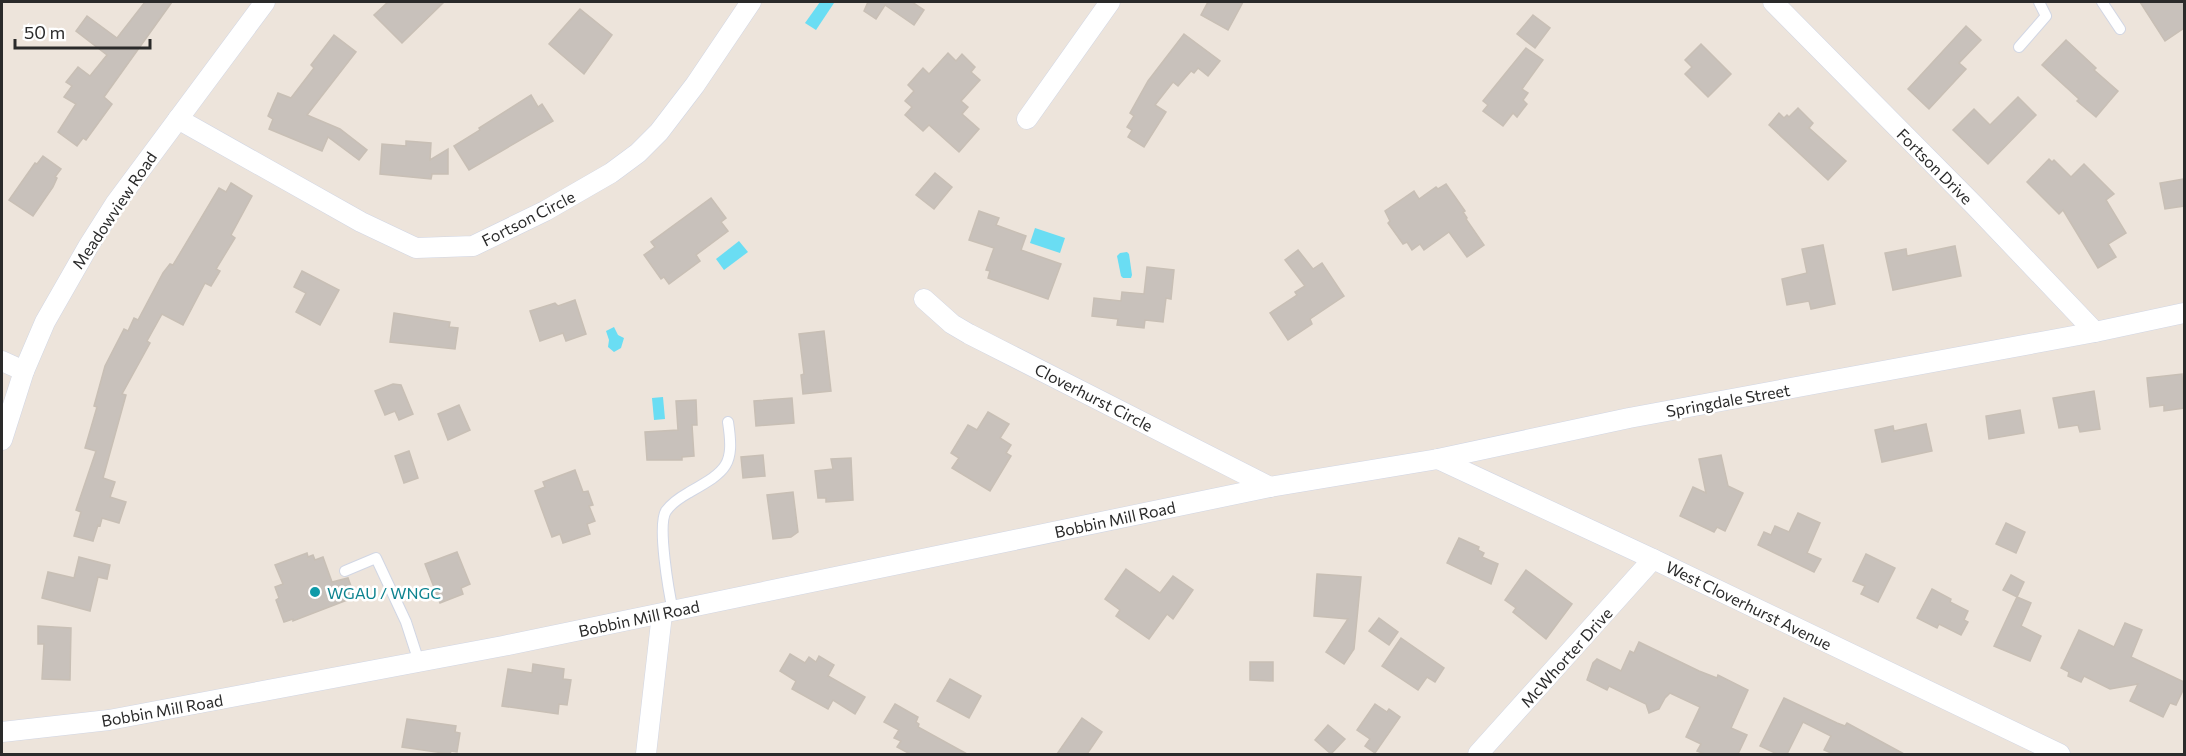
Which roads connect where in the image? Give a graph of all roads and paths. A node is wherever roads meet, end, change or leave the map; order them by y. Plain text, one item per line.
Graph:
1 (265, 2) edge
2 (751, 2) edge
3 (1110, 2) edge
4 (1773, 2) edge
5 (2040, 2) edge
6 (2102, 2) edge
7 (2120, 28) dead end
8 (2019, 47) dead end
9 (178, 119) junction
10 (1027, 119) dead end
11 (924, 298) dead end
12 (2184, 312) edge
13 (2095, 332) junction
14 (2, 361) edge
15 (24, 371) junction
16 (728, 422) dead end
17 (2, 440) edge
18 (1438, 459) junction
19 (1270, 487) junction
20 (1653, 559) junction
21 (345, 571) dead end
22 (668, 613) junction
23 (419, 662) junction
24 (3, 732) edge
25 (646, 754) edge
26 (1478, 754) edge
27 (2060, 754) edge

1 - 9 street, Meadowview Road
2 - 9 street, Fortson Circle
3 - 10 street
4 - 13 street, Fortson Drive
5 - 8 lane
6 - 7 lane
9 - 15 street, Meadowview Road
11 - 19 street, Cloverhurst Circle
12 - 13 street, Springdale Street
13 - 18 street, Springdale Street
14 - 15 street
15 - 17 street, Meadowview Road
16 - 22 lane
18 - 19 street, Springdale Street
18 - 20 street, West Cloverhurst Avenue
19 - 22 street, Bobbin Mill Road
20 - 26 street, McWhorter Drive
20 - 27 street, West Cloverhurst Avenue
21 - 23 lane
22 - 23 street, Bobbin Mill Road
22 - 25 street
23 - 24 street, Bobbin Mill Road

